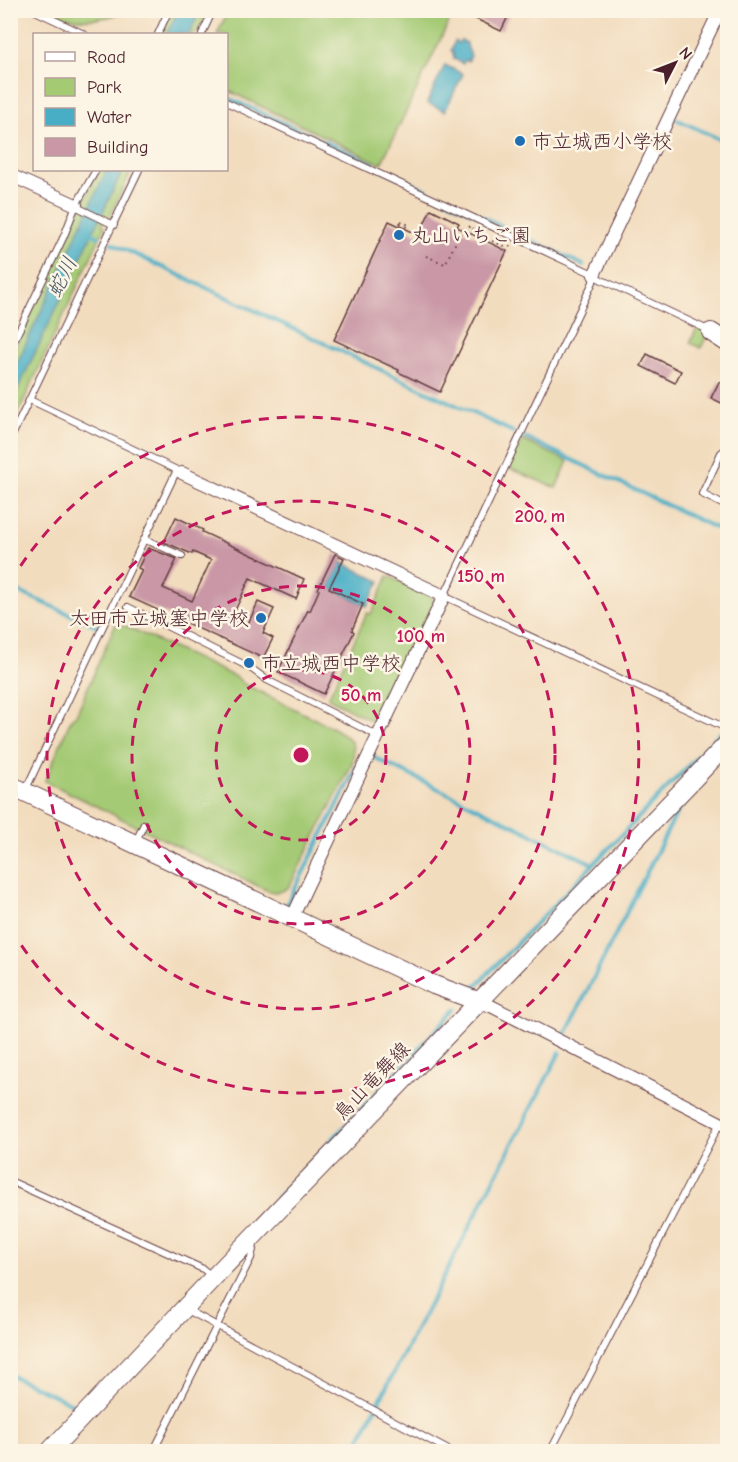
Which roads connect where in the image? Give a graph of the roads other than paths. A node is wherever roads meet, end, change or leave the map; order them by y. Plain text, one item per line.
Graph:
1 (33, 10) edge
2 (169, 10) edge
3 (213, 10) edge
4 (720, 10) edge
5 (82, 33) edge
6 (158, 33) edge
7 (202, 33) edge
8 (228, 103) edge
9 (95, 171) edge
10 (138, 171) edge
11 (10, 175) edge
12 (77, 207) junction
13 (112, 224) junction
14 (594, 275) junction
15 (722, 338) edge
16 (10, 349) edge
17 (30, 400) junction
18 (10, 440) edge
19 (728, 447) edge
20 (179, 472) junction
21 (728, 507) edge
22 (144, 540) junction
23 (182, 556) dead end
24 (444, 596) junction
25 (128, 607) dead end
26 (728, 729) edge
27 (378, 736) junction
28 (728, 743) edge
29 (18, 788) edge
30 (144, 824) dead end
31 (137, 839) junction
32 (292, 918) junction
33 (480, 1002) junction
34 (724, 1125) edge
35 (10, 1181) edge
36 (256, 1234) junction
37 (213, 1278) junction
38 (185, 1308) junction
39 (217, 1326) junction
40 (49, 1452) edge
41 (153, 1452) edge
42 (452, 1452) edge
43 (550, 1452) edge

1 - 5 lane
2 - 6 lane
3 - 7 lane
4 - 14 street
8 - 14 lane
9 - 12 lane
10 - 13 lane
11 - 12 street
12 - 13 lane
12 - 16 lane
13 - 17 lane
14 - 15 lane
14 - 24 lane
17 - 18 lane
17 - 20 lane
19 - 21 lane
20 - 22 lane
20 - 24 street
22 - 23 lane
22 - 29 lane
24 - 26 lane
24 - 27 street
25 - 27 lane
27 - 32 street
28 - 33 main road, 鳥山竜舞線
29 - 31 main road
30 - 31 lane
31 - 32 main road
32 - 33 main road
33 - 34 street
33 - 36 main road, 鳥山竜舞線
34 - 43 lane
35 - 37 lane
36 - 37 main road, 鳥山竜舞線
36 - 39 lane
37 - 38 main road, 鳥山竜舞線
38 - 39 lane
38 - 40 main road, 鳥山竜舞線
39 - 41 lane
39 - 42 lane

